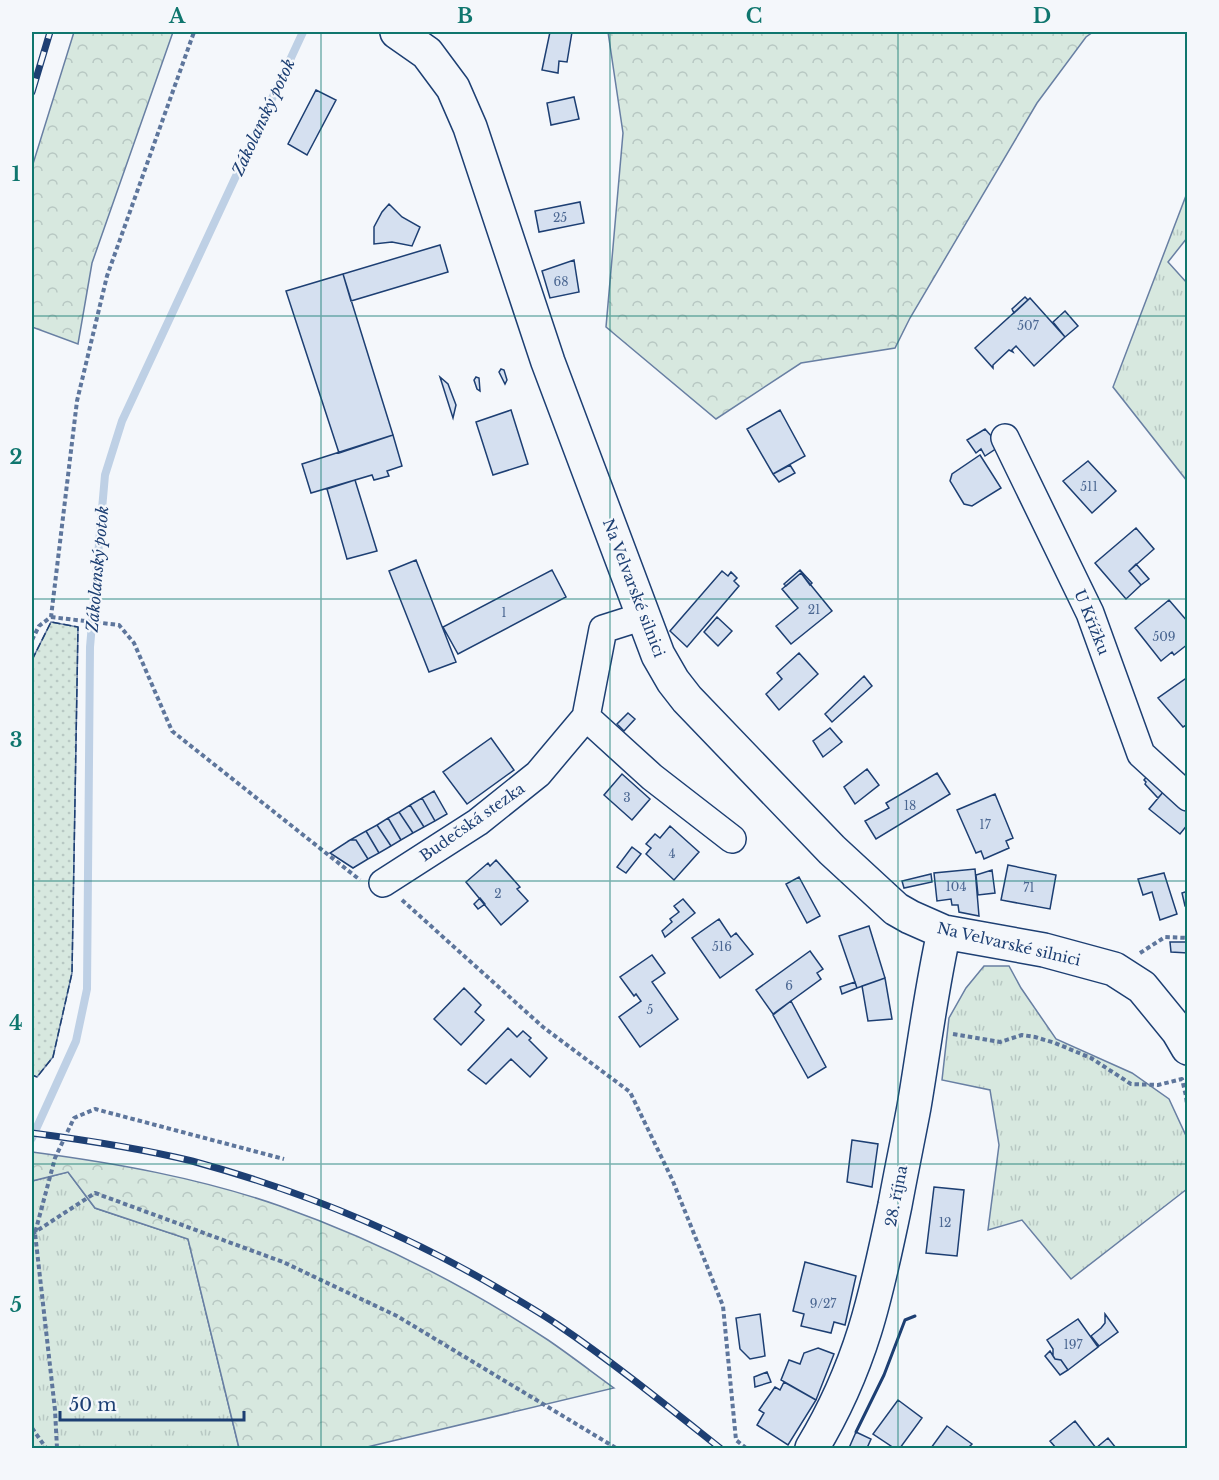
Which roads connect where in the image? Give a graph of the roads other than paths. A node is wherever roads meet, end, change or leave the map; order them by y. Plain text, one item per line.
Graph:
1 (397, 32) edge
2 (1005, 438) dead end
3 (644, 616) junction
4 (586, 717) junction
5 (1188, 798) edge
6 (732, 839) dead end
7 (383, 883) road end
8 (944, 932) junction
9 (1188, 1048) edge
10 (812, 1449) edge

1 - 3 main road, Na Velvarské silnici
2 - 5 street, U Křížku
3 - 4 street, Budečská stezka
3 - 8 main road, Na Velvarské silnici
4 - 6 street
4 - 7 street, Budečská stezka
8 - 9 main road, Na Velvarské silnici
8 - 10 main road, 28. října

